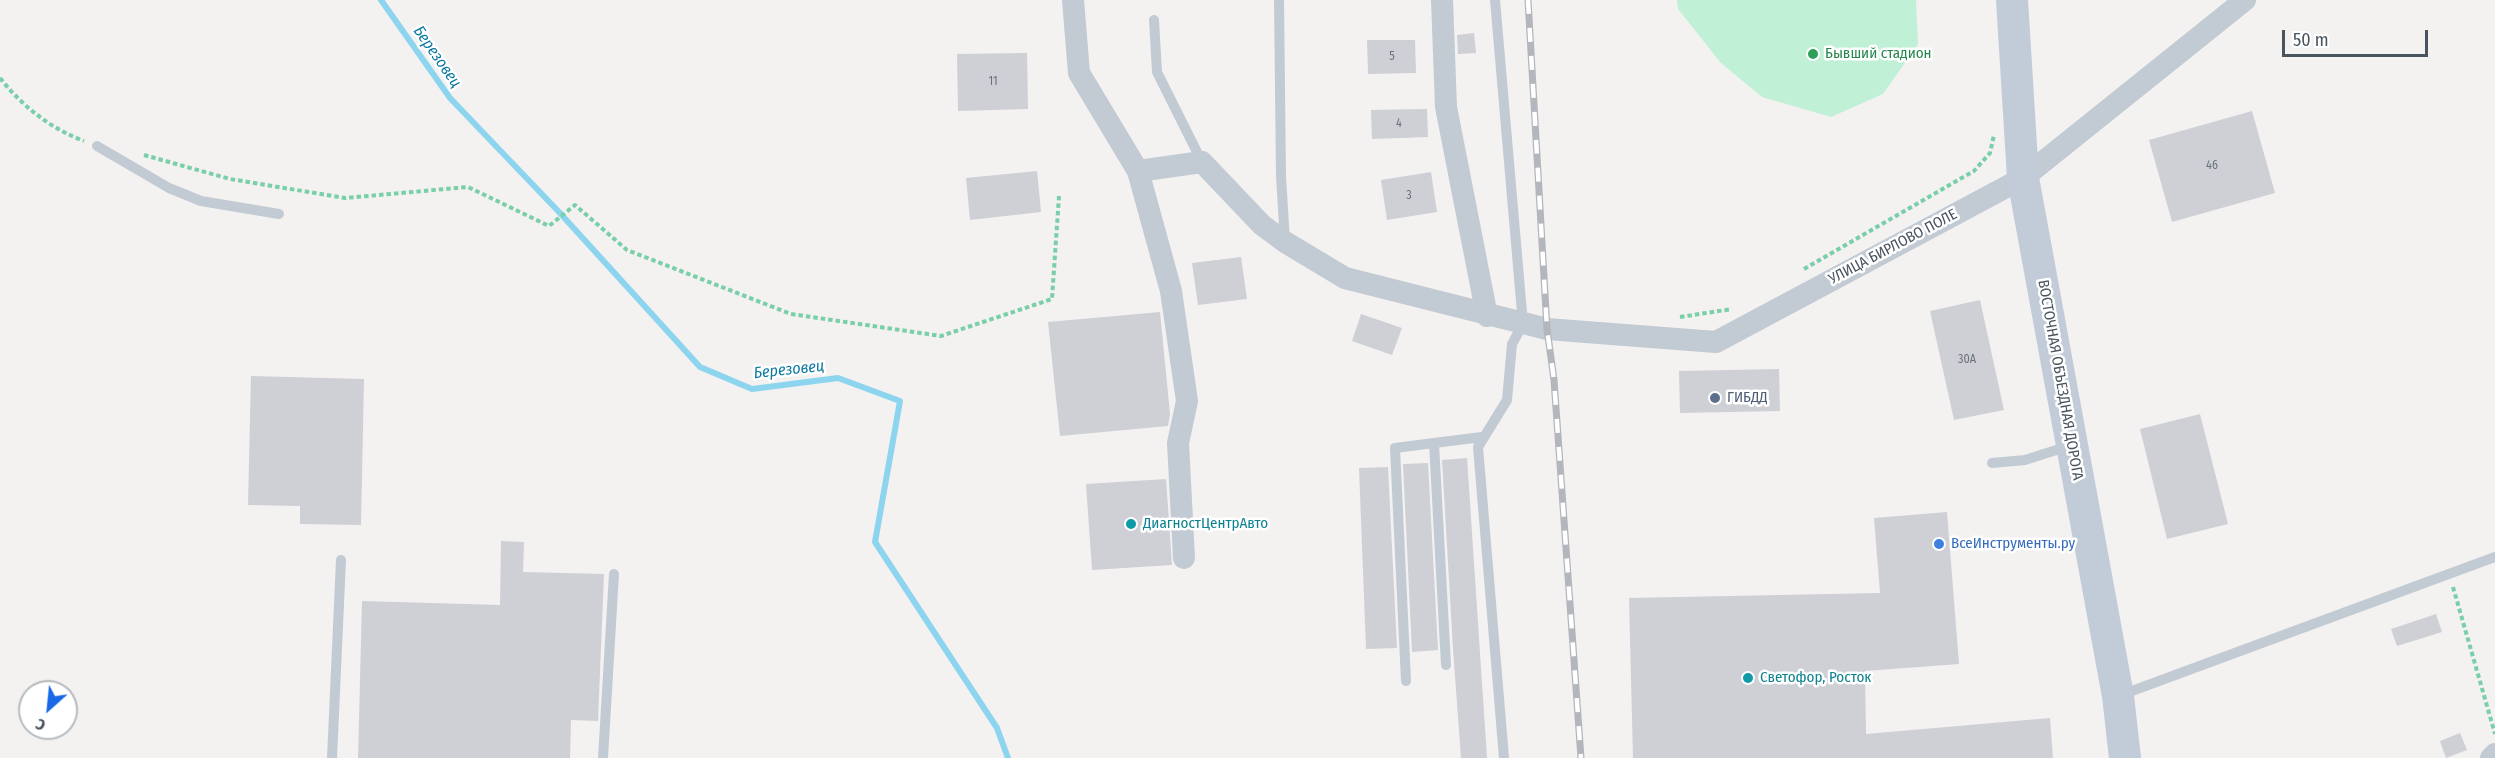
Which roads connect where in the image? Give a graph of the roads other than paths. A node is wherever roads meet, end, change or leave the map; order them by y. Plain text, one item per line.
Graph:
1 (1073, 0) edge
2 (1279, 0) edge
3 (1442, 0) edge
4 (1495, 0) edge
5 (2012, 0) edge
6 (2245, 0) edge
7 (1154, 20) dead end
8 (97, 146) road end
9 (1202, 162) junction
10 (1138, 171) junction
11 (2023, 178) junction
12 (279, 214) dead end
13 (1285, 242) junction
14 (1487, 315) junction
15 (1523, 324) junction
16 (1482, 437) junction
17 (1434, 443) junction
18 (2072, 445) junction
19 (1992, 463) dead end
20 (2495, 557) edge
21 (1184, 558) dead end
22 (341, 560) dead end
23 (614, 574) dead end
24 (1446, 665) dead end
25 (1406, 681) dead end
26 (2118, 696) junction
27 (2495, 754) edge
28 (332, 758) edge
29 (603, 758) edge
30 (1504, 758) edge
31 (2125, 758) edge
32 (2492, 758) edge

1 - 10 street
2 - 13 lane
3 - 14 street
4 - 15 lane
5 - 11 main road, ВОСТОЧНАЯ ОБЪЕЗДНАЯ ДОРОГА
6 - 11 street, УЛИЦА БИРЛОВО ПОЛЕ
7 - 9 lane
8 - 12 lane
9 - 10 street
9 - 13 street, УЛИЦА БИРЛОВО ПОЛЕ
10 - 21 street
11 - 15 street, УЛИЦА БИРЛОВО ПОЛЕ
11 - 18 main road, ВОСТОЧНАЯ ОБЪЕЗДНАЯ ДОРОГА
13 - 14 street, УЛИЦА БИРЛОВО ПОЛЕ
14 - 15 street, УЛИЦА БИРЛОВО ПОЛЕ
15 - 16 lane
16 - 17 lane
16 - 30 lane
17 - 24 lane
17 - 25 lane
18 - 19 lane
18 - 26 main road, ВОСТОЧНАЯ ОБЪЕЗДНАЯ ДОРОГА
20 - 26 lane
22 - 28 lane
23 - 29 lane
26 - 31 main road, ВОСТОЧНАЯ ОБЪЕЗДНАЯ ДОРОГА
27 - 32 street

